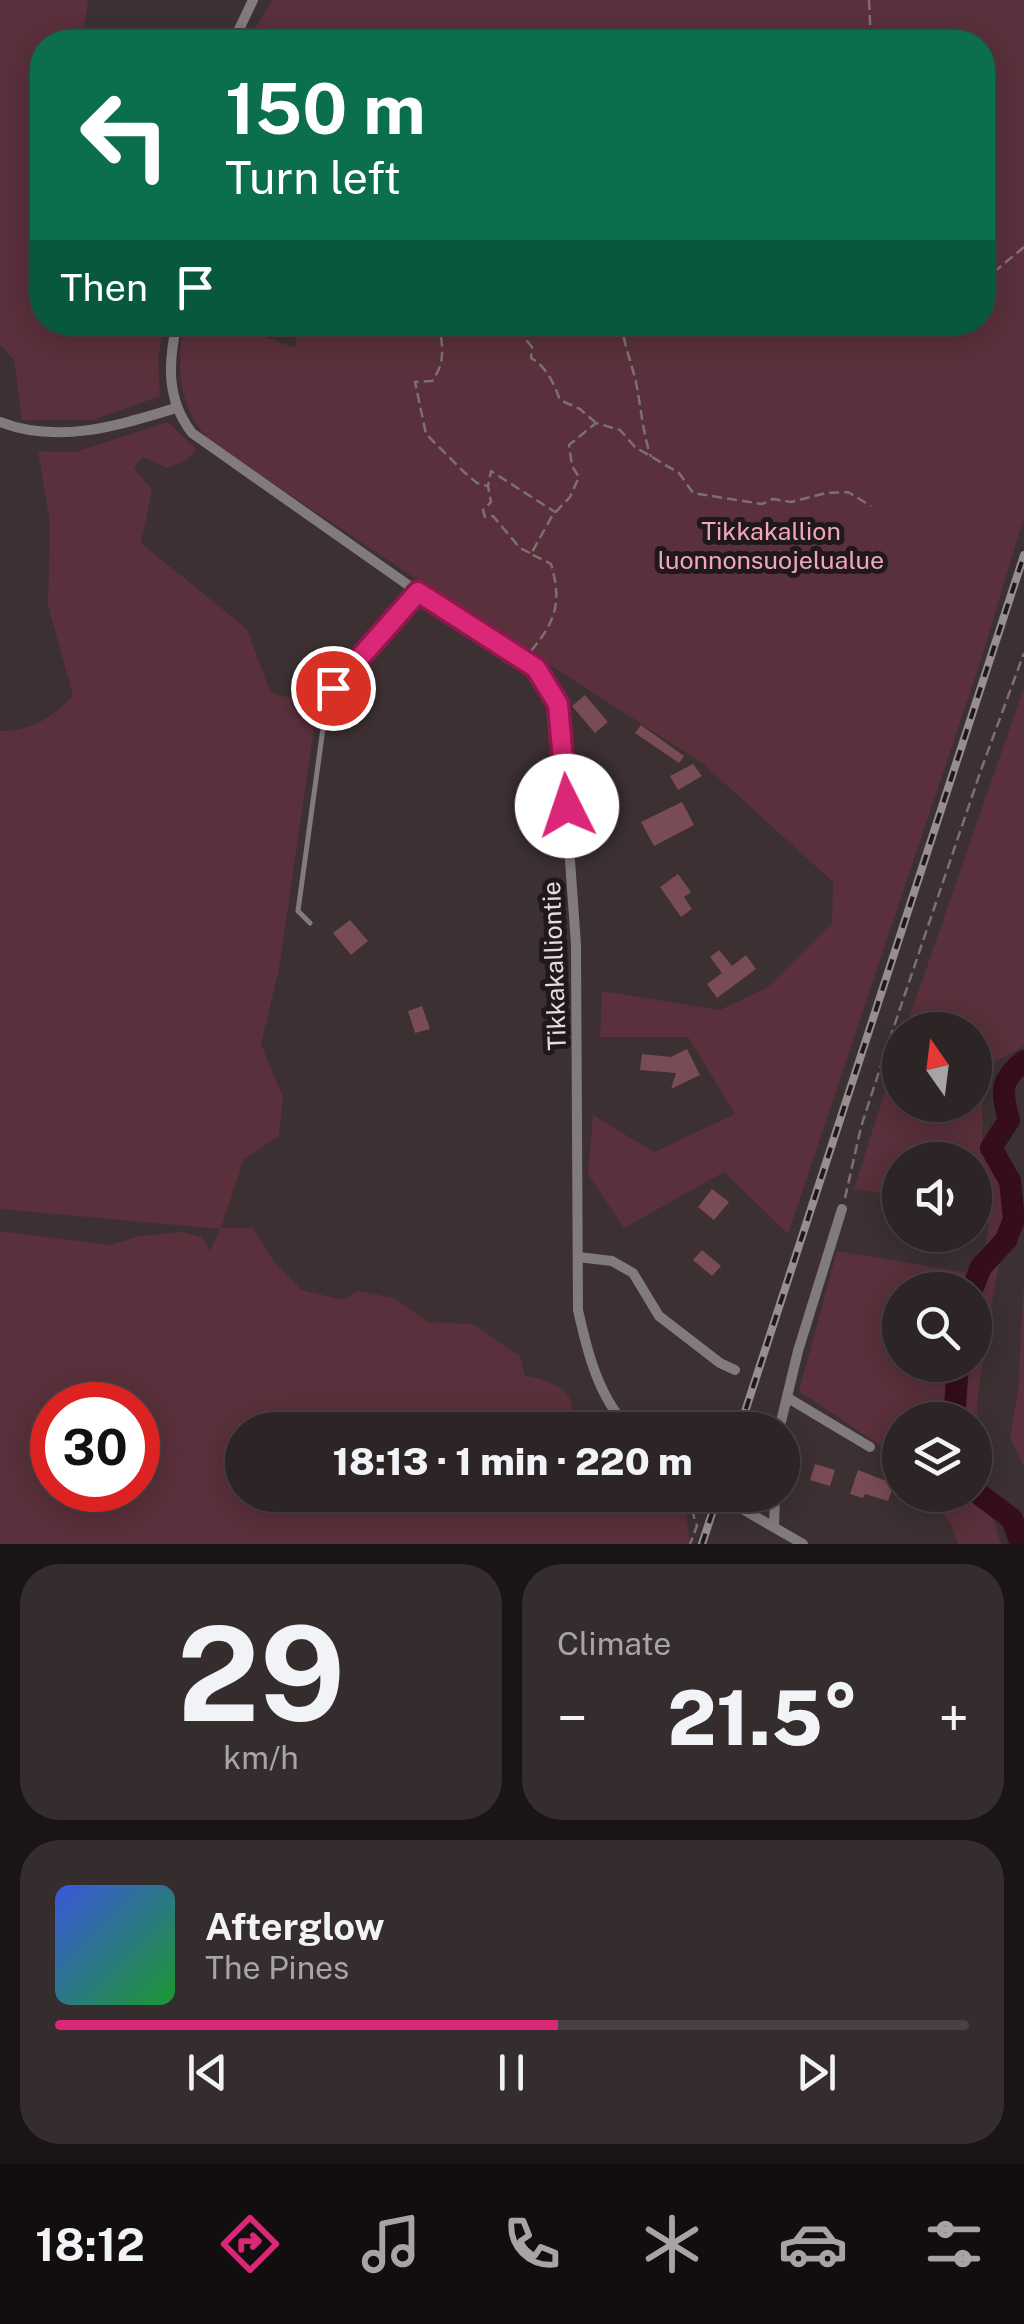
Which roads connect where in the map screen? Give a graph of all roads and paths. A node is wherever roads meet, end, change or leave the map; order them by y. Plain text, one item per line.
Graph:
1 (253, 0) edge
2 (869, 0) edge
3 (239, 30) edge
4 (870, 30) edge
5 (1024, 247) edge
6 (995, 271) edge
7 (175, 335) edge
8 (440, 335) edge
9 (522, 335) edge
10 (623, 335) edge
11 (176, 408) junction
12 (0, 422) edge
13 (596, 424) junction
14 (652, 458) junction
15 (488, 486) junction
16 (871, 506) dead end
17 (556, 513) junction
18 (531, 554) junction
19 (418, 592) junction
20 (1024, 653) edge
21 (524, 660) junction
22 (310, 923) dead end
23 (842, 1209) joint
24 (578, 1257) junction
25 (734, 1370) dead end
26 (788, 1398) junction
27 (616, 1412) edge
28 (784, 1412) edge
29 (870, 1448) dead end
30 (692, 1512) edge
31 (748, 1512) tunnel mouth
32 (774, 1512) edge
33 (774, 1527) junction
34 (690, 1544) edge
35 (803, 1544) edge

1 - 3 street
2 - 4 path
5 - 6 path
7 - 11 street
8 - 15 path
9 - 13 path
10 - 14 path
11 - 12 street
11 - 19 street, Tikkakalliontie
13 - 14 path
13 - 17 path
14 - 16 path
15 - 17 path
15 - 18 path
17 - 18 path
18 - 21 path
19 - 21 street, Tikkakalliontie
19 - 22 lane
20 - 23 path
21 - 24 street, Tikkakalliontie
23 - 26 street
24 - 25 street
24 - 27 street, Tikkakalliontie
26 - 28 street
26 - 29 street
30 - 34 path
31 - 33 street
32 - 33 street
33 - 35 street

